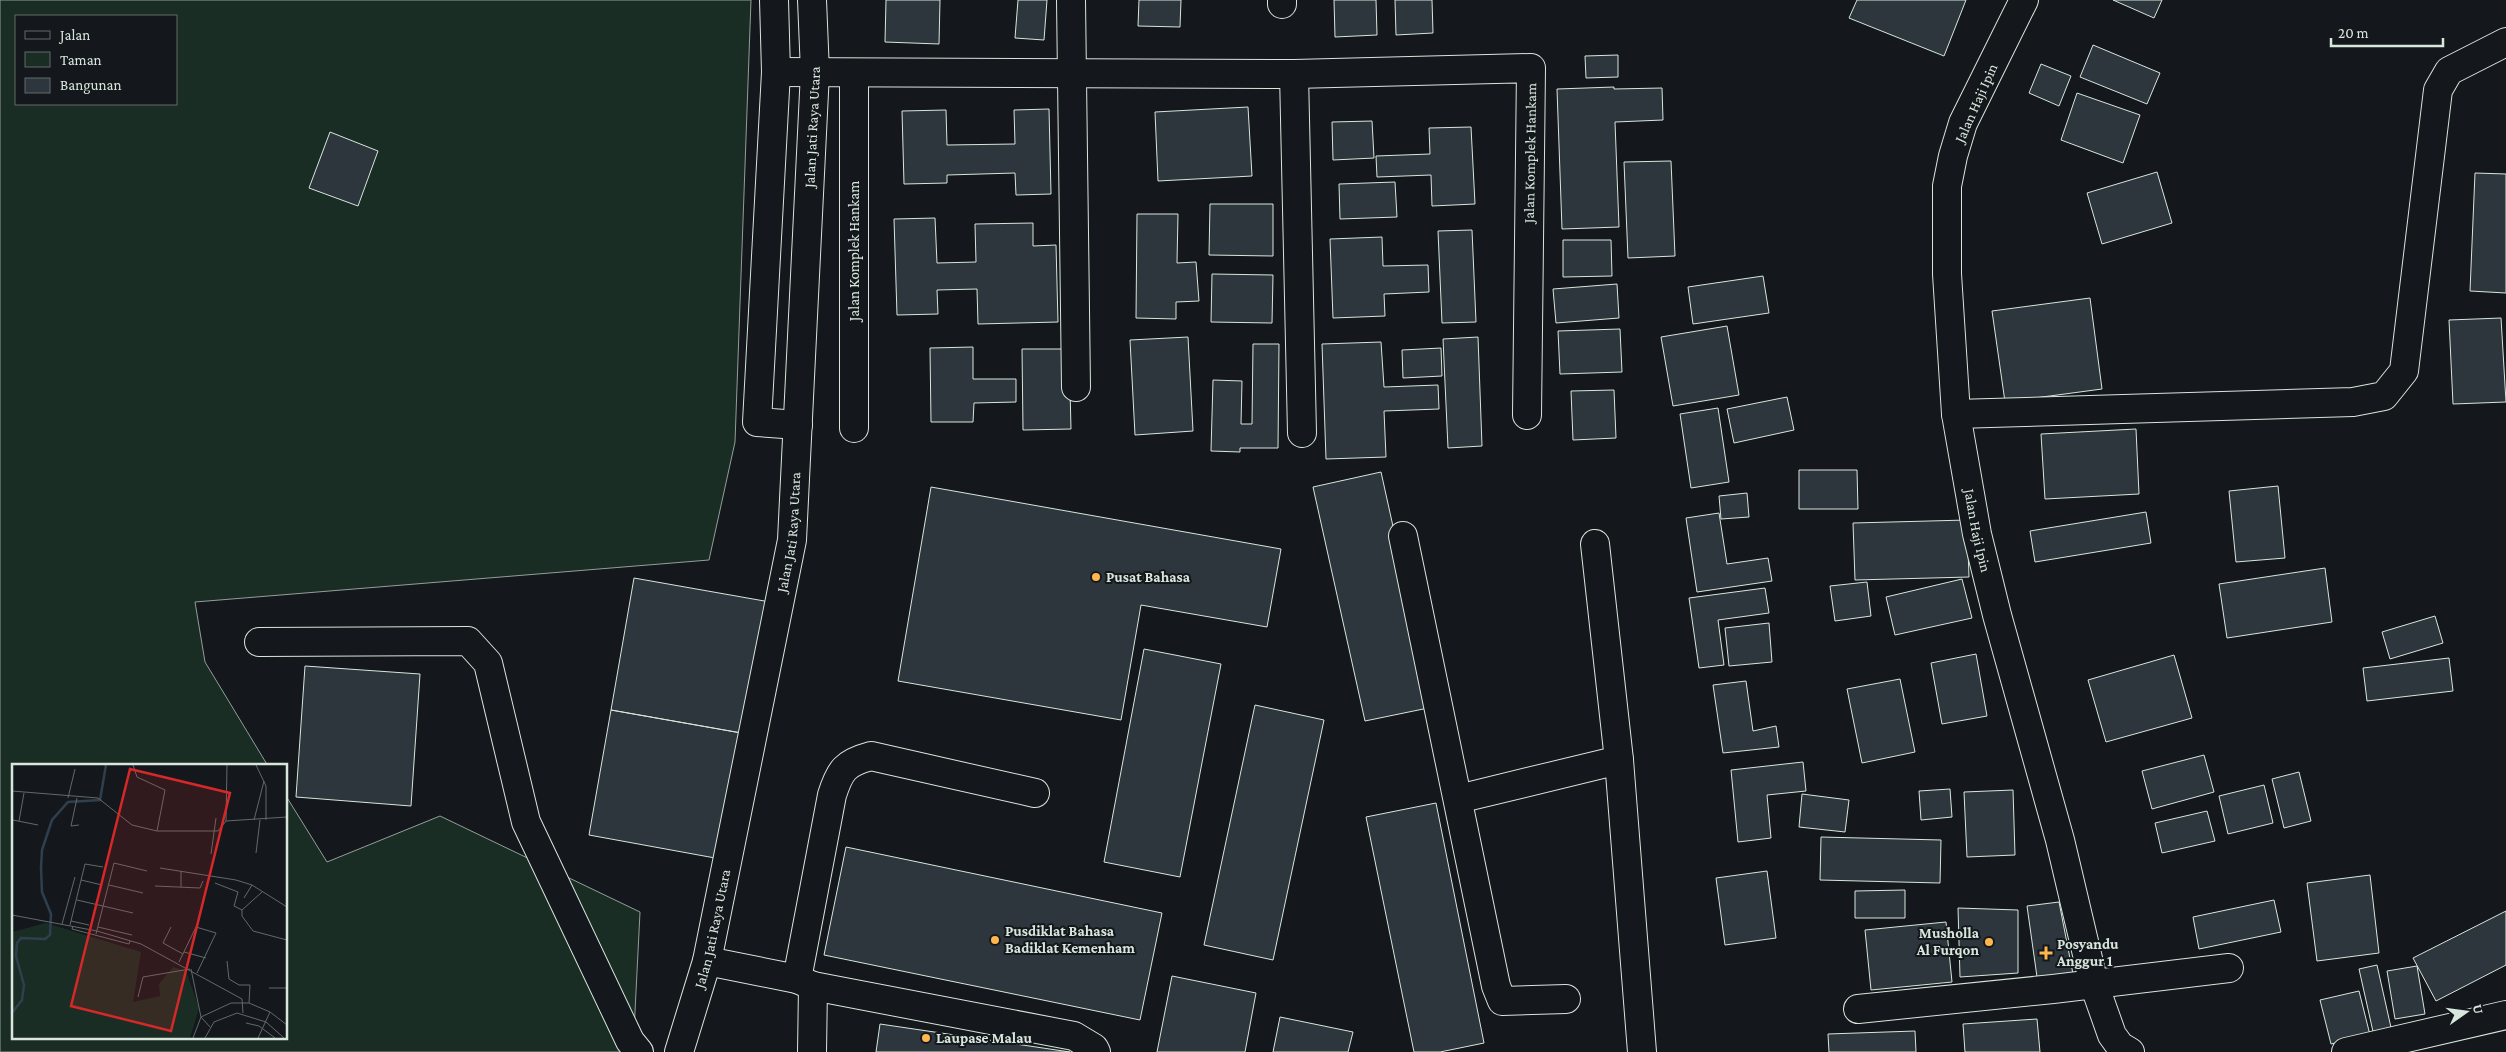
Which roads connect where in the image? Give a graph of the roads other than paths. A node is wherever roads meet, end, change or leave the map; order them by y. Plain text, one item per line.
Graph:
1 (774, 0) edge
2 (812, 0) edge
3 (1071, 0) edge
4 (2024, 0) edge
5 (2506, 42) edge
6 (776, 72) junction
7 (815, 72) junction
8 (854, 73) junction
9 (1294, 74) junction
10 (1070, 75) junction
11 (768, 228) junction
12 (807, 230) junction
13 (1076, 387) dead end
14 (1956, 414) junction
15 (1527, 415) dead end
16 (798, 424) junction
17 (854, 428) dead end
18 (1302, 433) dead end
19 (1403, 536) dead end
20 (1595, 544) dead end
21 (259, 642) dead end
22 (1619, 760) junction
23 (1035, 794) dead end
24 (1458, 799) junction
25 (707, 961) junction
26 (2229, 968) dead end
27 (805, 983) junction
28 (2094, 984) junction
29 (1566, 999) dead end
30 (1858, 1009) dead end
31 (2506, 1015) edge
32 (639, 1052) edge
33 (679, 1052) edge
34 (812, 1052) edge
35 (1096, 1052) edge
36 (1642, 1052) edge
37 (2130, 1052) edge
38 (2346, 1052) edge

1 - 6 street
2 - 7 street, Jalan Jati Raya Utara
3 - 10 street
4 - 14 street, Jalan Haji Ipin
5 - 14 street
6 - 7 street, Jalan Komplek Hankam
6 - 11 street
7 - 8 street, Jalan Komplek Hankam
7 - 12 street, Jalan Jati Raya Utara
8 - 10 street, Jalan Komplek Hankam
8 - 17 street, Jalan Komplek Hankam
9 - 10 street, Jalan Komplek Hankam
9 - 15 street, Jalan Komplek Hankam
9 - 18 street
10 - 13 street
11 - 12 street
11 - 16 street
12 - 16 street, Jalan Jati Raya Utara
14 - 28 street, Jalan Haji Ipin
16 - 25 street, Jalan Jati Raya Utara
19 - 24 street
20 - 22 street
21 - 32 street
22 - 24 street
22 - 36 street
23 - 27 street
24 - 29 street
25 - 27 street
25 - 33 street, Jalan Jati Raya Utara
26 - 28 street
27 - 34 street
27 - 35 street
28 - 30 street
28 - 37 street, Jalan Haji Ipin
31 - 38 street

